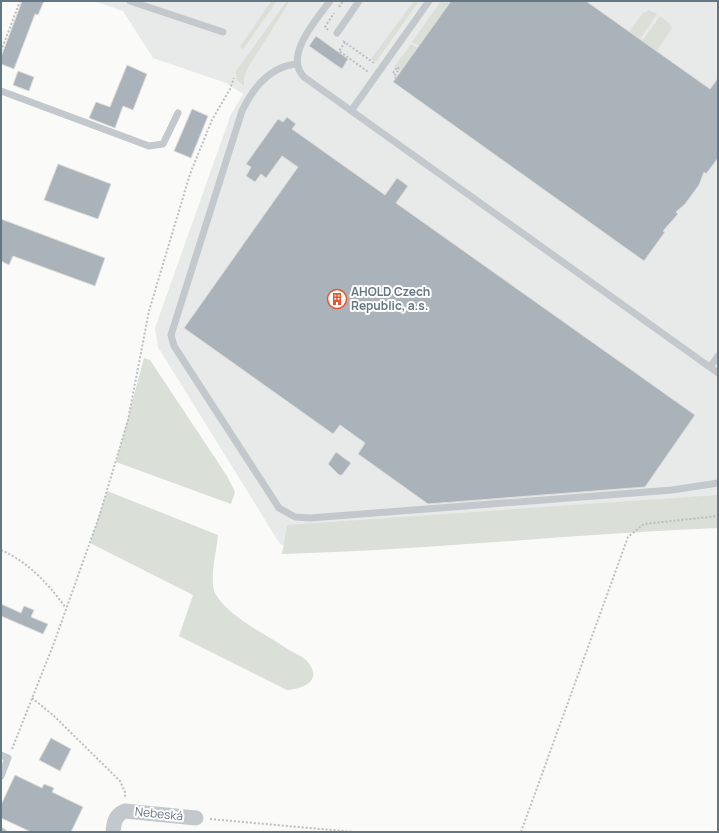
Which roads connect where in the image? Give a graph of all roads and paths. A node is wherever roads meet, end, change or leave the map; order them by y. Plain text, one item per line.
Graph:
1 (20, 1) edge
2 (130, 1) edge
3 (330, 1) edge
4 (360, 1) edge
5 (429, 1) edge
6 (223, 32) dead end
7 (337, 33) dead end
8 (345, 42) dead end
9 (1, 51) edge
10 (296, 64) junction
11 (393, 73) dead end
12 (364, 74) dead end
13 (234, 78) dead end
14 (396, 78) dead end
15 (1, 91) edge
16 (351, 111) junction
17 (178, 113) dead end
18 (718, 356) edge
19 (710, 367) junction
20 (718, 373) edge
21 (718, 483) edge
22 (718, 516) edge
23 (1, 550) edge
24 (66, 608) junction
25 (32, 698) junction
26 (1, 755) edge
27 (8, 758) junction
28 (1, 776) edge
29 (125, 811) junction
30 (196, 818) joint
31 (113, 832) edge
32 (354, 832) edge
33 (521, 832) edge

1 - 9 path
2 - 6 lane
3 - 10 lane
4 - 7 lane
5 - 16 lane
8 - 12 path
10 - 16 lane
10 - 21 lane
11 - 14 path
13 - 24 path
15 - 17 lane
16 - 19 lane
18 - 19 lane
19 - 20 lane
22 - 33 path
23 - 24 path
24 - 25 path
25 - 27 path
25 - 29 path
26 - 27 lane
27 - 28 lane
29 - 30 street, Nebeská
29 - 31 street, Nebeská
30 - 32 path

